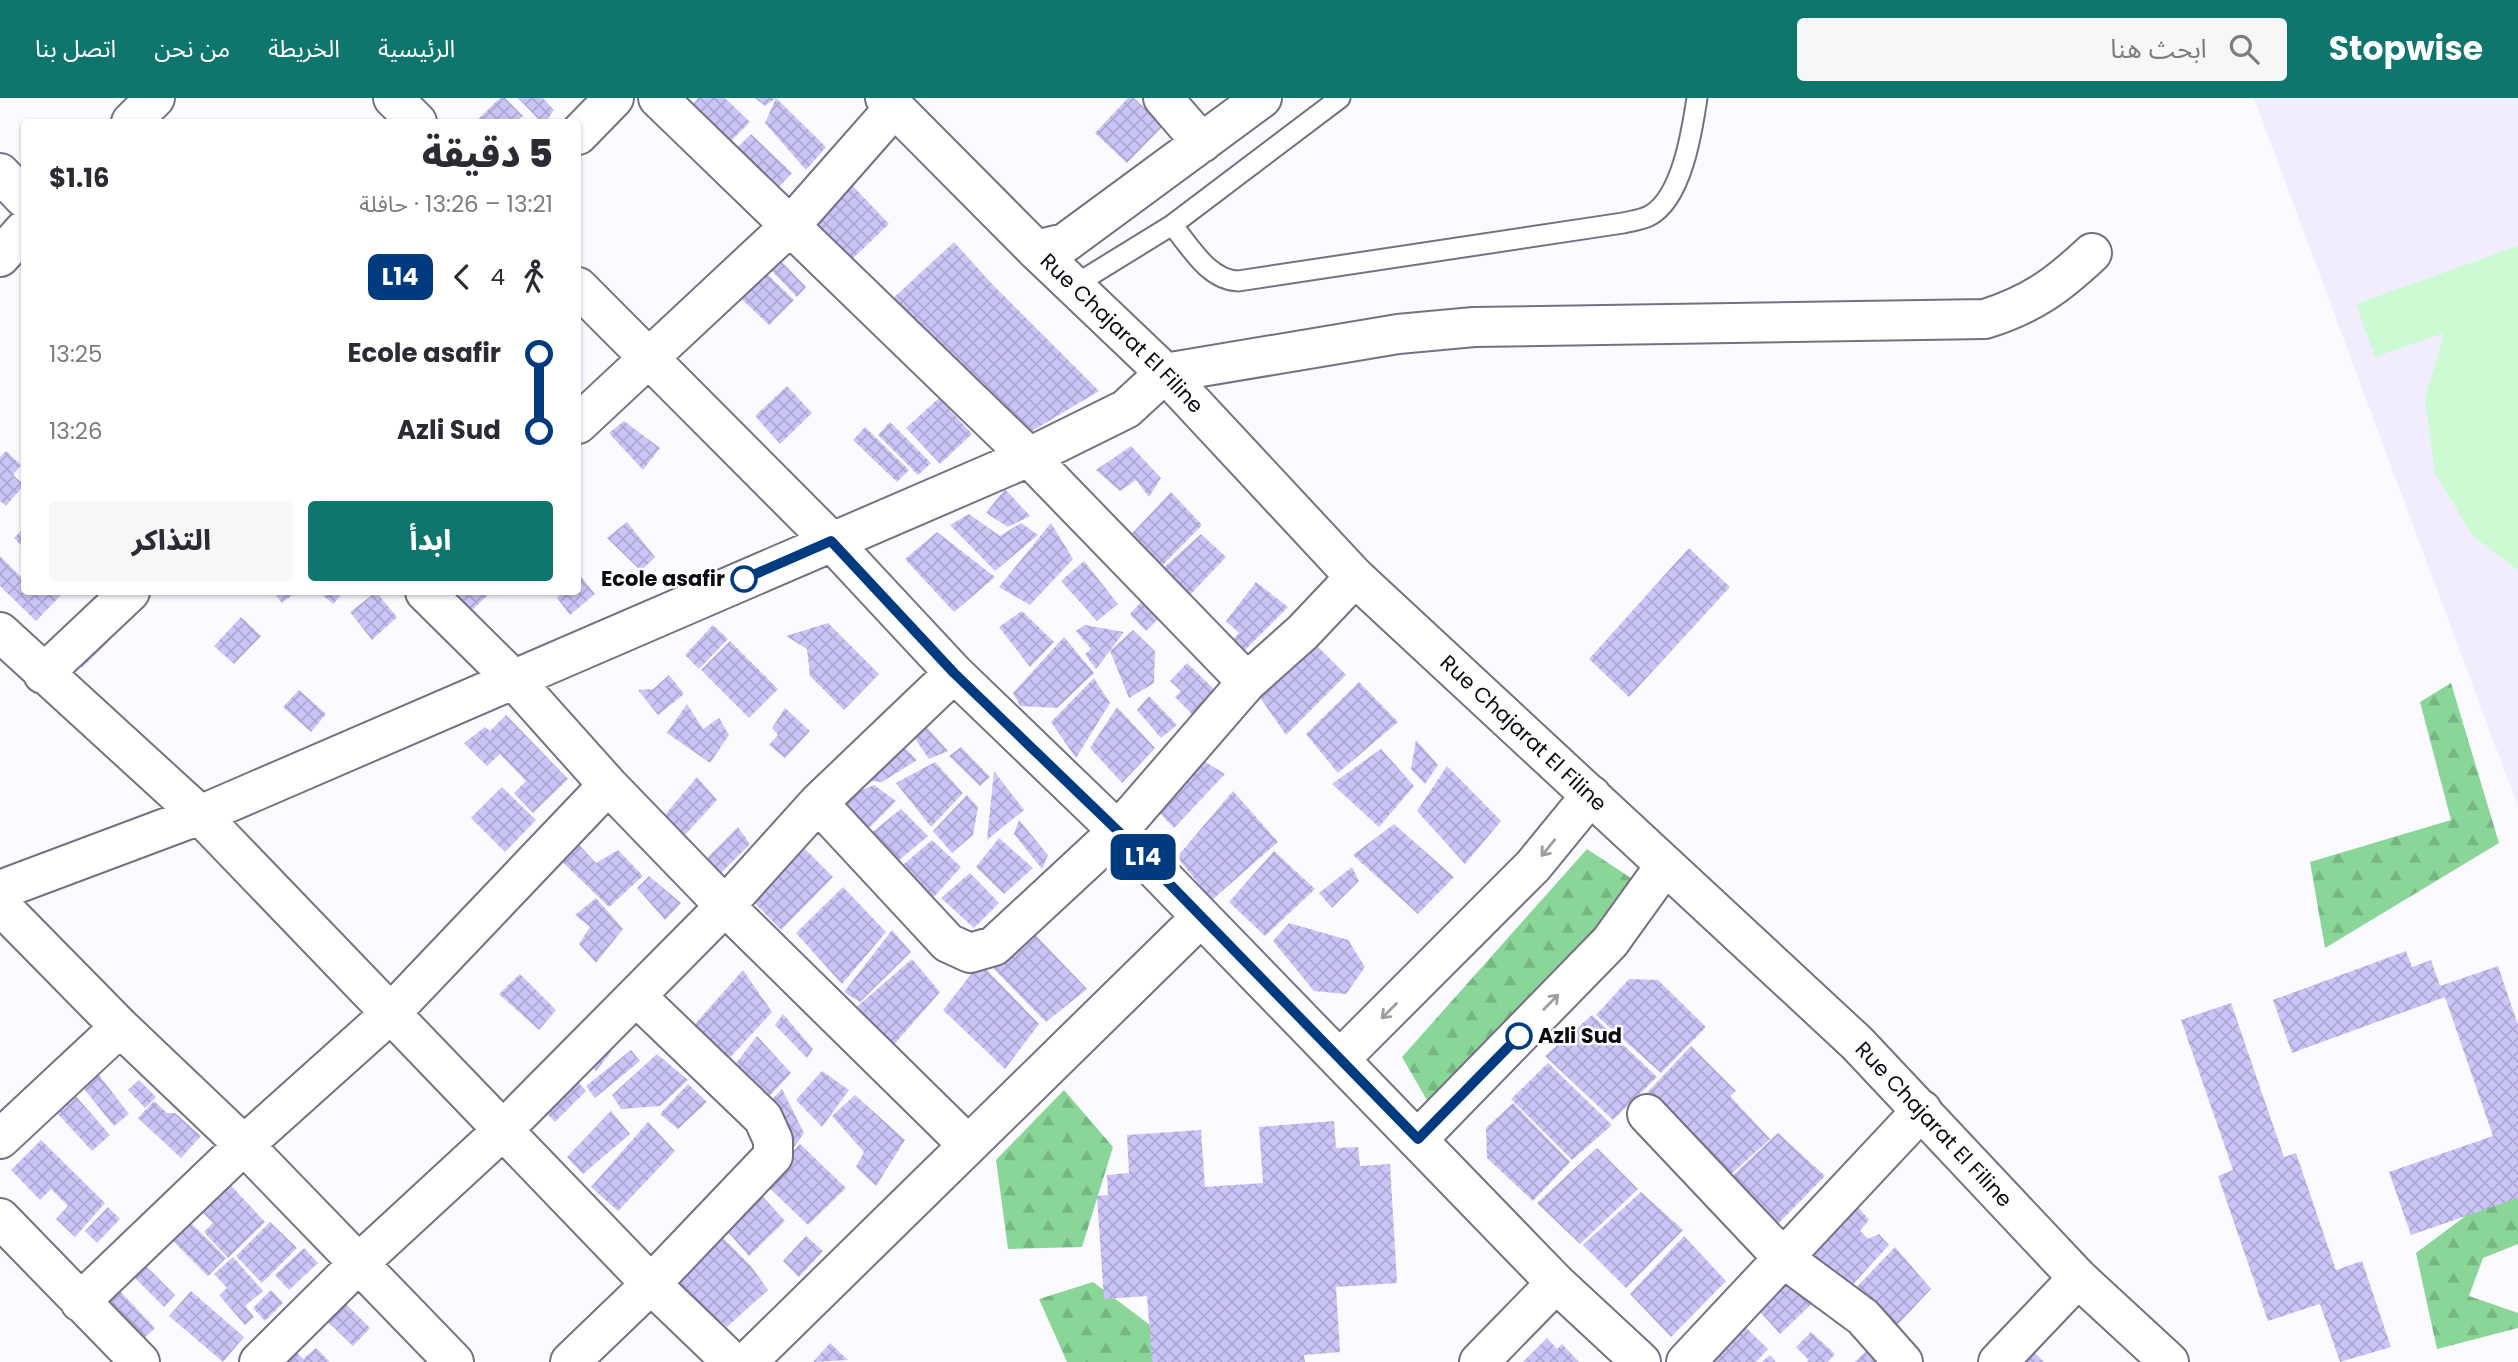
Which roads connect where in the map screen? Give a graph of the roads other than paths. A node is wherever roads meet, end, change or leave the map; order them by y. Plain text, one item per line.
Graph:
1 (155, 98) edge
2 (393, 98) edge
3 (614, 98) edge
4 (658, 98) edge
5 (1163, 98) edge
6 (1262, 98) edge
7 (1340, 98) edge
8 (1697, 98) edge
9 (890, 103) edge
10 (134, 119) edge
11 (414, 119) edge
12 (581, 132) edge
13 (1202, 143) junction
14 (0, 173) edge
15 (21, 195) edge
16 (791, 225) junction
17 (1172, 225) junction
18 (21, 233) edge
19 (1036, 250) junction
20 (2092, 253) dead end
21 (0, 257) edge
22 (1073, 286) junction
23 (581, 290) edge
24 (647, 357) junction
25 (1165, 373) junction
26 (581, 421) edge
27 (1029, 457) junction
28 (831, 541) junction
29 (1355, 576) junction
30 (127, 595) edge
31 (428, 595) edge
32 (0, 632) edge
33 (954, 673) junction
34 (43, 674) junction
35 (513, 680) junction
36 (1247, 682) junction
37 (608, 785) junction
38 (1591, 795) junction
39 (818, 803) junction
40 (200, 815) junction
41 (1118, 831) junction
42 (1664, 867) junction
43 (0, 890) edge
44 (0, 905) edge
45 (725, 906) junction
46 (1200, 918) junction
47 (637, 997) junction
48 (390, 1014) junction
49 (120, 1027) junction
50 (1340, 1058) junction
51 (1922, 1111) junction
52 (1647, 1114) dead end
53 (502, 1131) junction
54 (0, 1139) edge
55 (1418, 1139) junction
56 (244, 1145) junction
57 (968, 1145) junction
58 (0, 1219) edge
59 (1782, 1257) junction
60 (359, 1263) junction
61 (2078, 1278) junction
62 (1556, 1283) junction
63 (651, 1284) junction
64 (80, 1302) junction
65 (140, 1362) edge
66 (258, 1362) edge
67 (454, 1362) edge
68 (570, 1362) edge
69 (732, 1362) edge
70 (747, 1362) edge
71 (1479, 1362) edge
72 (1641, 1362) edge
73 (1686, 1362) edge
74 (1903, 1362) edge
75 (1998, 1362) edge
76 (2169, 1362) edge

1 - 10 street
2 - 11 street
3 - 12 street
4 - 16 street
5 - 13 street
6 - 13 street
7 - 17 lane
8 - 17 lane
9 - 16 street
9 - 19 street, Rue Chajarat El Filine
13 - 19 street
14 - 15 street
16 - 24 street
16 - 27 street
17 - 22 lane
18 - 21 street
19 - 22 street, Rue Chajarat El Filine
20 - 25 street
22 - 25 street, Rue Chajarat El Filine
23 - 24 street
24 - 26 street
24 - 28 street
25 - 27 street
25 - 29 street, Rue Chajarat El Filine
27 - 28 street
27 - 36 street
28 - 33 street
28 - 35 street
29 - 36 street
29 - 38 street, Rue Chajarat El Filine
30 - 34 street
31 - 35 street
32 - 34 street
33 - 39 street
33 - 41 street
34 - 40 street
35 - 37 street
35 - 40 street
36 - 41 street
37 - 45 street
37 - 48 street
38 - 42 street, Rue Chajarat El Filine
38 -> 50 street
39 - 41 street
39 - 45 street
40 - 43 street
40 - 48 street
41 - 46 street
42 - 51 street, Rue Chajarat El Filine
55 -> 42 street
44 - 49 street
45 - 47 street
45 - 57 street
46 - 50 street
46 - 57 street
47 - 53 street
47 - 63 street
48 - 53 street
48 - 56 street
49 - 54 street
49 - 56 street
50 - 55 street
51 - 59 street
51 - 61 street, Rue Chajarat El Filine
52 - 59 street
53 - 60 street
53 - 63 street
55 - 62 street
56 - 60 street
56 - 64 street
57 - 70 street
58 - 64 street
59 - 73 street
59 - 74 street
60 - 66 street
60 - 67 street
61 - 75 street
61 - 76 street, Rue Chajarat El Filine
62 - 71 street
62 - 72 street
63 - 68 street
63 - 69 street
64 - 65 street

